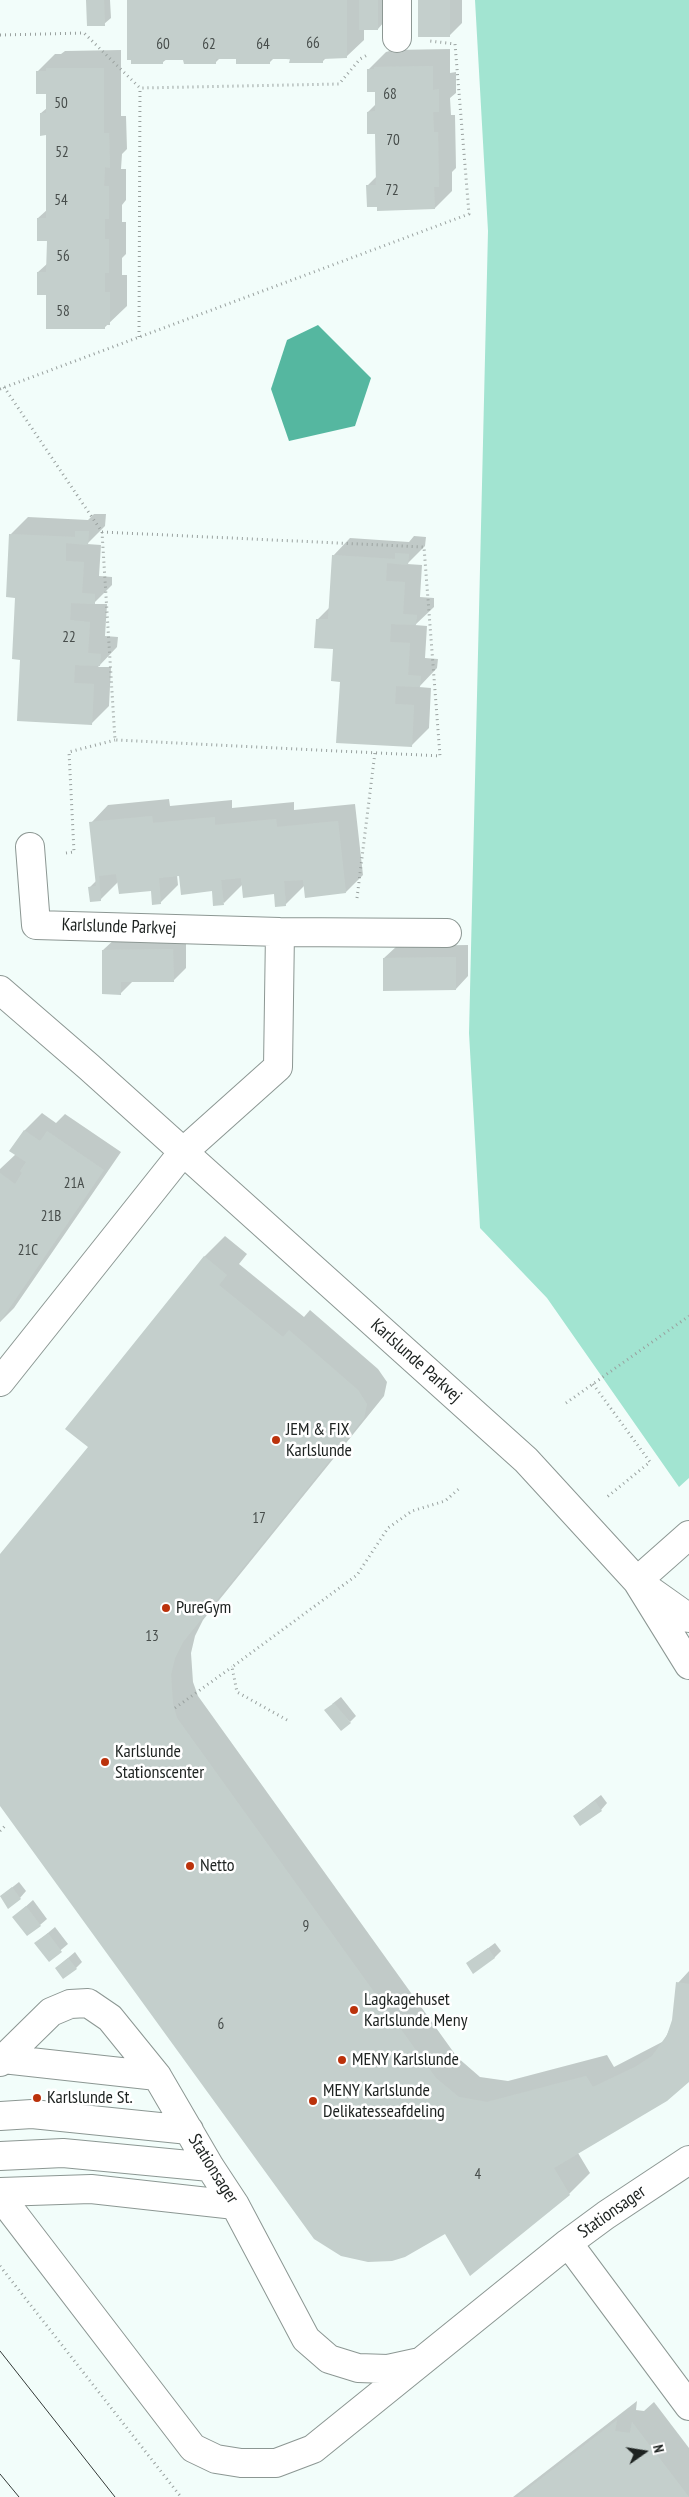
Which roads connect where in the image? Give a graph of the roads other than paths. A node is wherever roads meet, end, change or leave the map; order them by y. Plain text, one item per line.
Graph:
1 (397, 0) edge
2 (397, 38) road end
3 (30, 852) road end
4 (280, 932) junction
5 (447, 933) dead end
6 (0, 990) edge
7 (183, 1152) junction
8 (0, 1382) edge
9 (689, 1535) edge
10 (637, 1580) junction
11 (689, 1618) edge
12 (689, 1665) edge
13 (2, 2061) edge
14 (157, 2076) junction
15 (0, 2116) edge
16 (189, 2130) junction
17 (0, 2156) edge
18 (689, 2160) edge
19 (210, 2167) junction
20 (0, 2192) edge
21 (0, 2196) edge
22 (235, 2205) junction
23 (568, 2243) junction
24 (422, 2362) junction
25 (689, 2406) edge

1 - 2 street
3 - 4 street, Karlslunde Parkvej
4 - 5 street, Karlslunde Parkvej
4 - 7 street
6 - 7 street, Karlslunde Parkvej
7 - 8 street
7 - 10 street, Karlslunde Parkvej
9 - 10 street
10 - 11 street, Karlslunde Parkvej
10 - 12 street, Karlslunde Parkvej
13 - 14 street
13 - 14 street, Stationsager
14 - 16 street, Stationsager
15 - 16 street
16 - 19 street, Stationsager
17 - 19 street
18 - 23 street, Stationsager
19 - 22 street, Stationsager
20 - 22 street
21 - 24 street, Stationsager
22 - 24 street, Stationsager
23 - 24 street, Stationsager
23 - 25 street

